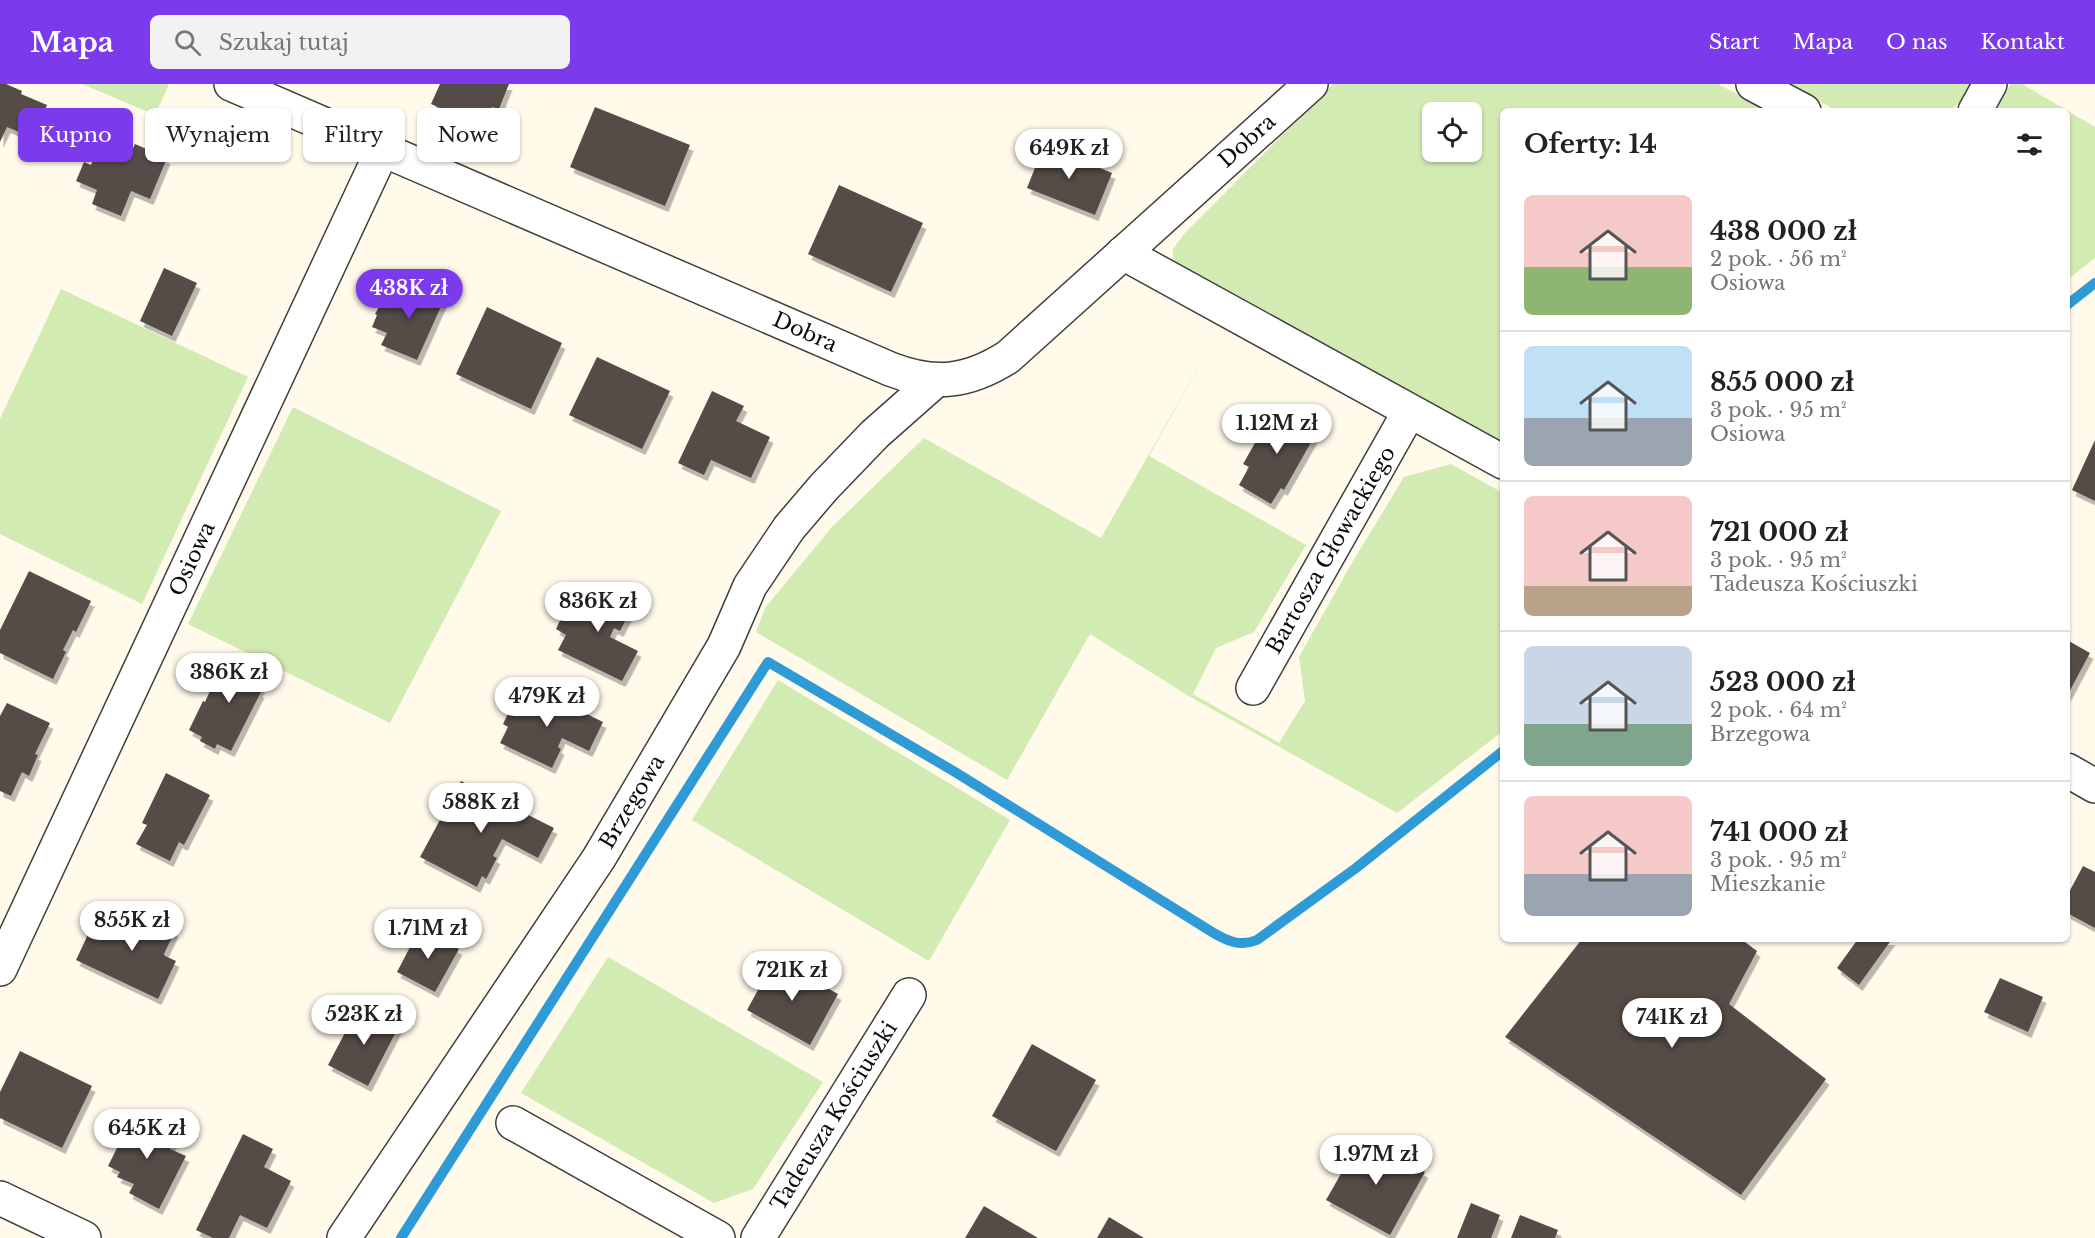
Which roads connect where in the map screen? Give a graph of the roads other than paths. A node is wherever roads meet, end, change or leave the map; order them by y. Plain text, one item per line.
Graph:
1 (231, 84) edge
2 (1311, 84) edge
3 (1753, 84) edge
4 (1990, 84) edge
5 (1798, 108) edge
6 (1977, 108) edge
7 (303, 115) edge
8 (405, 159) edge
9 (377, 162) edge
10 (1123, 253) junction
11 (934, 381) junction
12 (1409, 412) junction
13 (1500, 460) edge
14 (1252, 688) dead end
15 (0, 969) edge
16 (909, 994) dead end
17 (513, 1123) dead end
18 (0, 1198) edge
19 (84, 1238) edge
20 (344, 1238) edge
21 (718, 1238) edge
22 (758, 1238) edge

1 - 7 street, Dobra
2 - 10 street, Dobra
3 - 5 street
4 - 6 street
8 - 11 street, Dobra
9 - 15 street, Osiowa
10 - 11 street, Dobra
10 - 12 street
11 - 20 street, Brzegowa
12 - 13 street
12 - 14 street, Bartosza Głowackiego
16 - 22 street, Tadeusza Kościuszki
17 - 21 street
18 - 19 street

